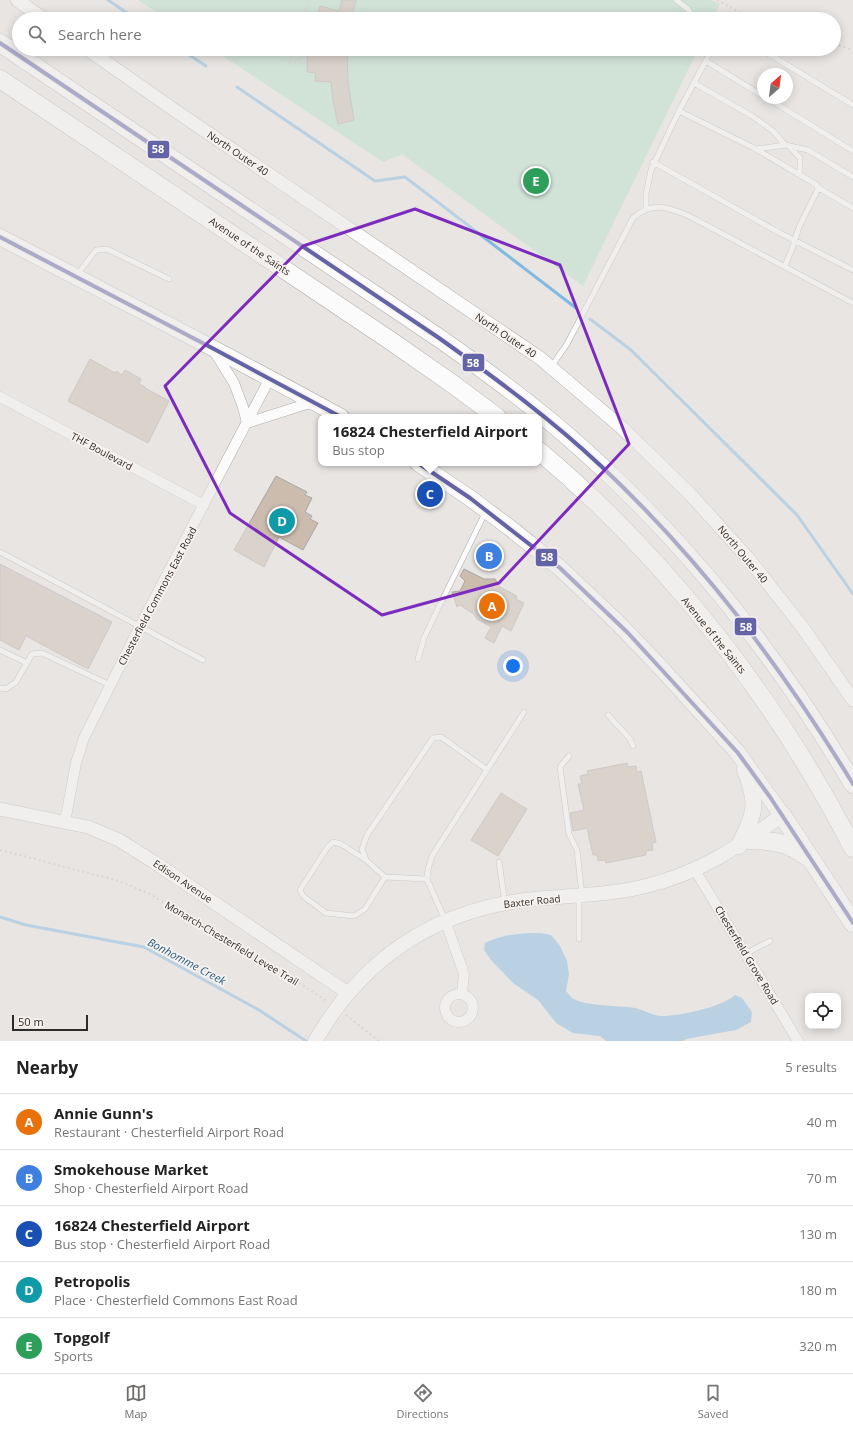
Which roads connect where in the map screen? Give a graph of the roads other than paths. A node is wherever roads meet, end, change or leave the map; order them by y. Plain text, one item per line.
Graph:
1 (17, 0) edge
2 (676, 0) edge
3 (34, 12) edge
4 (690, 12) edge
5 (0, 43) edge
6 (12, 51) edge
7 (19, 56) edge
8 (97, 56) edge
9 (708, 56) edge
10 (772, 56) edge
11 (706, 61) junction
12 (0, 79) edge
13 (694, 83) junction
14 (757, 92) edge
15 (777, 104) edge
16 (853, 105) edge
17 (679, 110) junction
18 (787, 146) junction
19 (756, 149) junction
20 (853, 151) edge
21 (653, 162) junction
22 (800, 175) junction
23 (853, 177) edge
24 (818, 187) junction
25 (853, 208) edge
26 (646, 209) junction
27 (0, 237) edge
28 (795, 240) junction
29 (785, 266) junction
30 (853, 270) edge
31 (76, 277) junction
32 (169, 279) dead end
33 (852, 301) edge
34 (214, 350) junction
35 (550, 368) junction
36 (270, 378) junction
37 (0, 396) edge
38 (313, 402) junction
39 (335, 414) edge
40 (493, 414) edge
41 (540, 414) edge
42 (542, 415) edge
43 (247, 423) junction
44 (542, 454) edge
45 (422, 466) edge
46 (204, 505) junction
47 (486, 510) junction
48 (0, 552) edge
49 (140, 626) junction
50 (0, 650) edge
51 (418, 659) dead end
52 (203, 660) dead end
53 (27, 663) junction
54 (110, 685) junction
55 (0, 688) edge
56 (853, 700) edge
57 (524, 712) dead end
58 (608, 714) dead end
59 (633, 746) dead end
60 (738, 754) junction
61 (569, 756) dead end
62 (486, 769) junction
63 (853, 784) edge
64 (0, 809) edge
65 (782, 815) junction
66 (65, 822) junction
67 (744, 843) junction
68 (853, 848) edge
69 (366, 860) junction
70 (813, 861) junction
71 (499, 862) dead end
72 (696, 870) junction
73 (386, 877) junction
74 (427, 879) junction
75 (580, 896) junction
76 (505, 903) junction
77 (445, 920) junction
78 (853, 923) edge
79 (579, 940) dead end
80 (770, 941) dead end
81 (745, 954) junction
82 (348, 993) junction
83 (462, 994) dead end
84 (315, 1041) edge
85 (798, 1041) edge

1 - 3 street
2 - 4 lane
5 - 6 highway
7 - 41 highway
8 - 35 street, North Outer 40
9 - 11 lane
10 - 16 lane
11 - 13 lane
11 - 14 lane
12 - 40 highway, Avenue of the Saints
13 - 17 lane
13 - 18 lane
15 - 20 lane
17 - 19 lane
17 - 21 lane
18 - 19 lane
18 - 22 lane
18 - 23 lane
19 - 22 lane
21 - 26 lane
21 - 28 lane
22 - 24 lane
24 - 25 lane
24 - 28 lane
26 - 29 lane
26 - 35 lane
27 - 31 main road
28 - 29 lane
28 - 30 lane
29 - 33 lane
31 - 32 lane
31 - 34 main road
34 - 36 main road
34 - 43 street
35 - 56 street, North Outer 40
36 - 38 main road
36 - 43 street, Chesterfield Commons East Road
37 - 46 street, THF Boulevard
38 - 39 main road
38 - 43 street
42 - 63 highway
43 - 46 street, Chesterfield Commons East Road
44 - 68 highway, Avenue of the Saints
45 - 47 main road
46 - 49 street, Chesterfield Commons East Road
47 - 51 lane
47 - 60 main road
48 - 49 lane
49 - 52 lane
49 - 54 street, Chesterfield Commons East Road
50 - 53 lane
53 - 54 lane
53 - 55 lane
54 - 66 street, Chesterfield Commons East Road
57 - 62 lane
58 - 59 lane
60 - 65 main road
60 - 67 main road
61 - 75 lane
62 - 69 lane
62 - 74 lane
64 - 66 street, Edison Avenue
65 - 67 main road, Baxter Road
65 - 70 highway
66 - 82 street, Edison Avenue
67 - 70 highway
67 - 72 main road, Baxter Road
69 - 73 lane
69 - 73 lane
70 - 78 highway
71 - 76 lane
72 - 75 main road, Baxter Road
72 - 81 street, Chesterfield Grove Road
73 - 74 lane
74 - 77 lane
75 - 76 main road, Baxter Road
75 - 79 lane
76 - 77 main road, Baxter Road
77 - 82 main road, Baxter Road
77 - 83 street
80 - 81 lane
81 - 85 street, Chesterfield Grove Road
82 - 84 main road, Baxter Road

